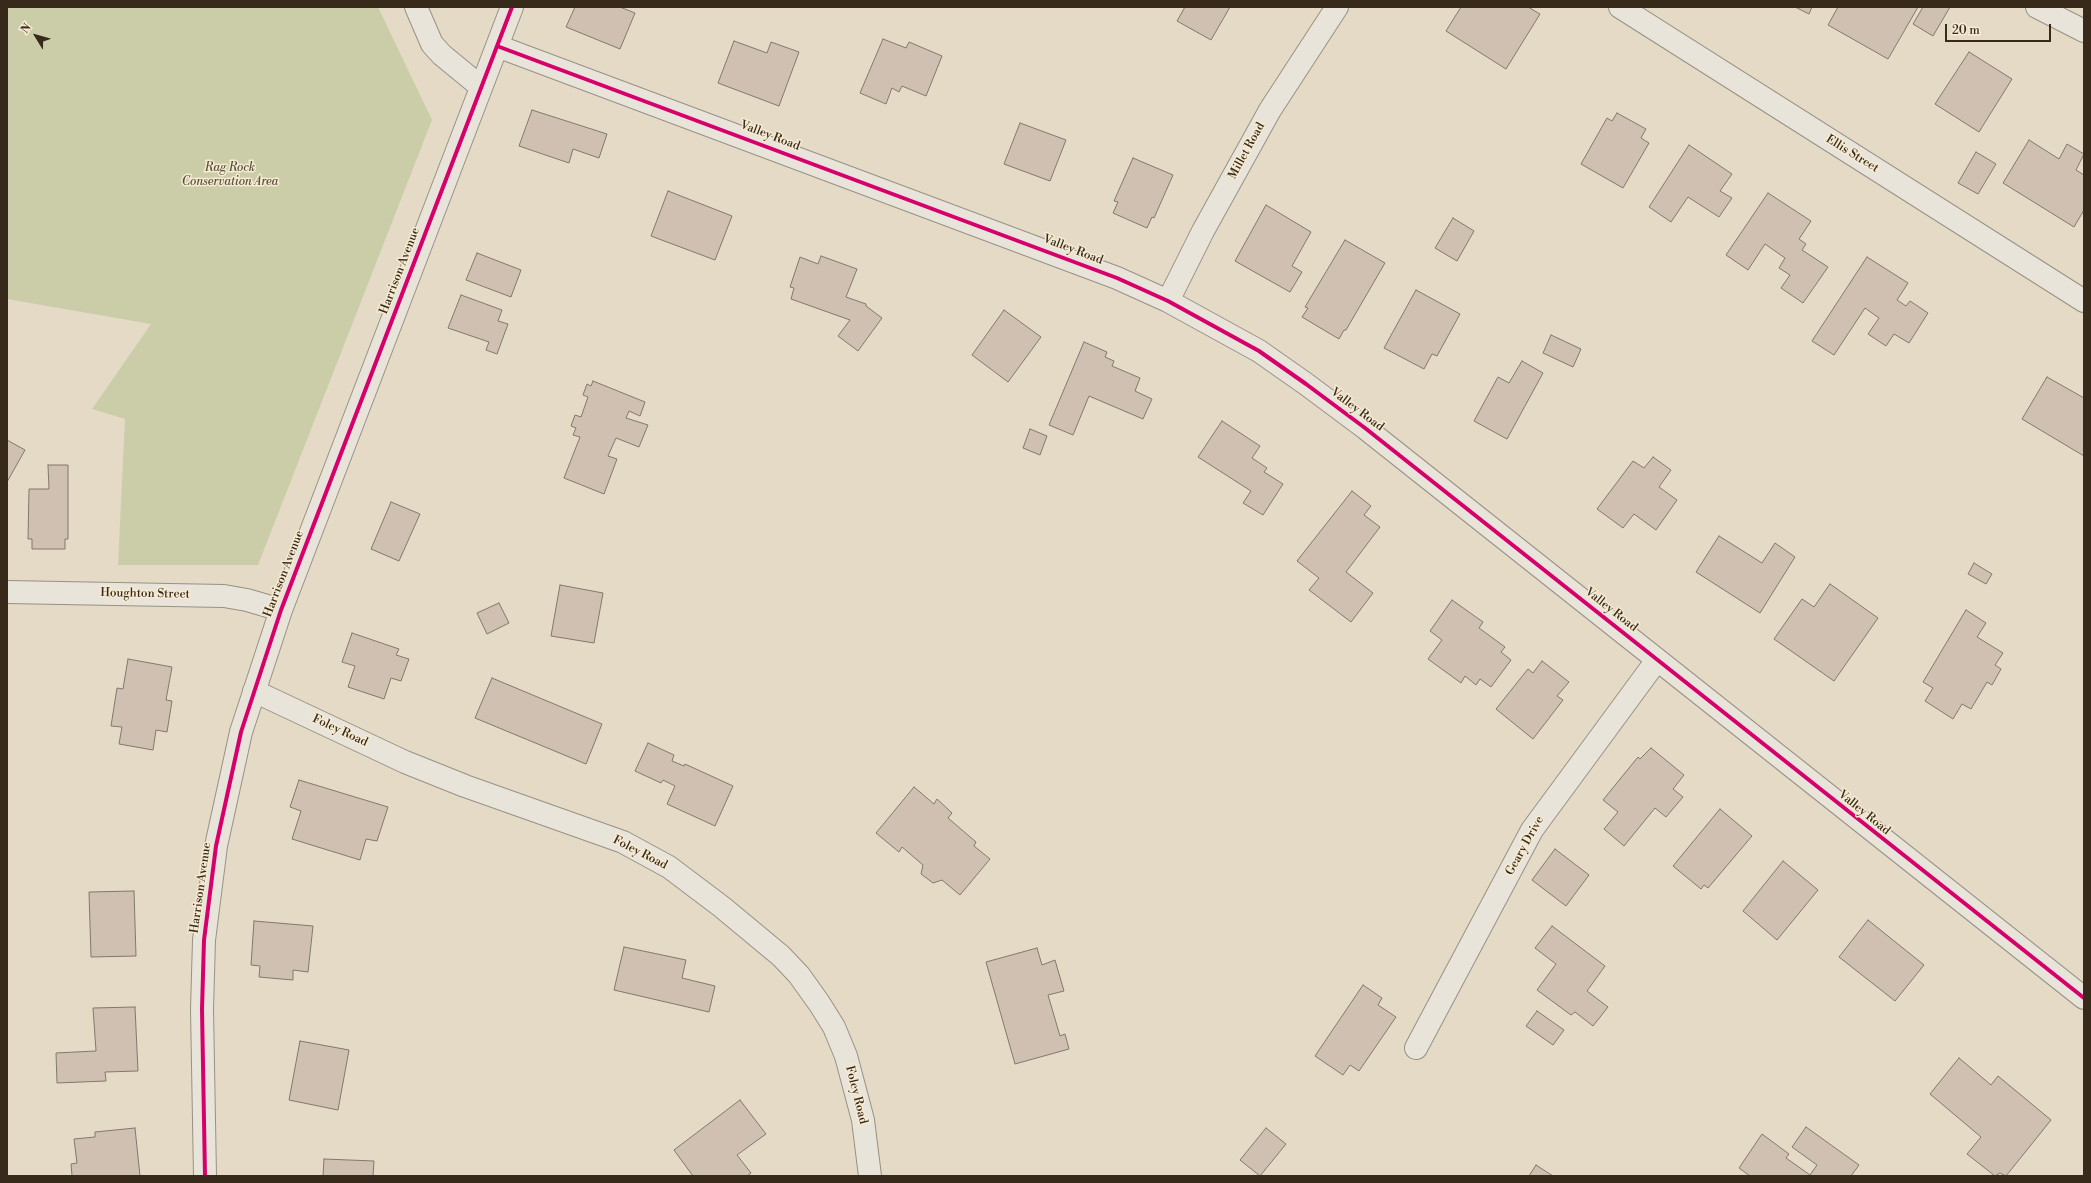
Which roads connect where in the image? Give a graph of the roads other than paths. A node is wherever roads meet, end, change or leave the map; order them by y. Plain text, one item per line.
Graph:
1 (416, 7) edge
2 (512, 7) edge
3 (1337, 7) edge
4 (1620, 7) edge
5 (2037, 7) edge
6 (2084, 31) edge
7 (497, 46) junction
8 (481, 87) junction
9 (1168, 301) junction
10 (2084, 302) edge
11 (7, 592) edge
12 (281, 610) junction
13 (1657, 660) junction
14 (254, 691) junction
15 (2084, 998) edge
16 (1416, 1048) dead end
17 (204, 1176) edge
18 (870, 1176) edge

1 - 8 street
2 - 7 street, Harrison Avenue
3 - 9 street, Millet Road
4 - 10 street, Ellis Street
5 - 6 street
7 - 8 street, Harrison Avenue
7 - 9 street, Valley Road
8 - 12 street, Harrison Avenue
9 - 13 street, Valley Road
11 - 12 street, Houghton Street
12 - 14 street, Harrison Avenue
13 - 15 street, Valley Road
13 - 16 street, Geary Drive
14 - 17 street, Harrison Avenue
14 - 18 street, Foley Road

